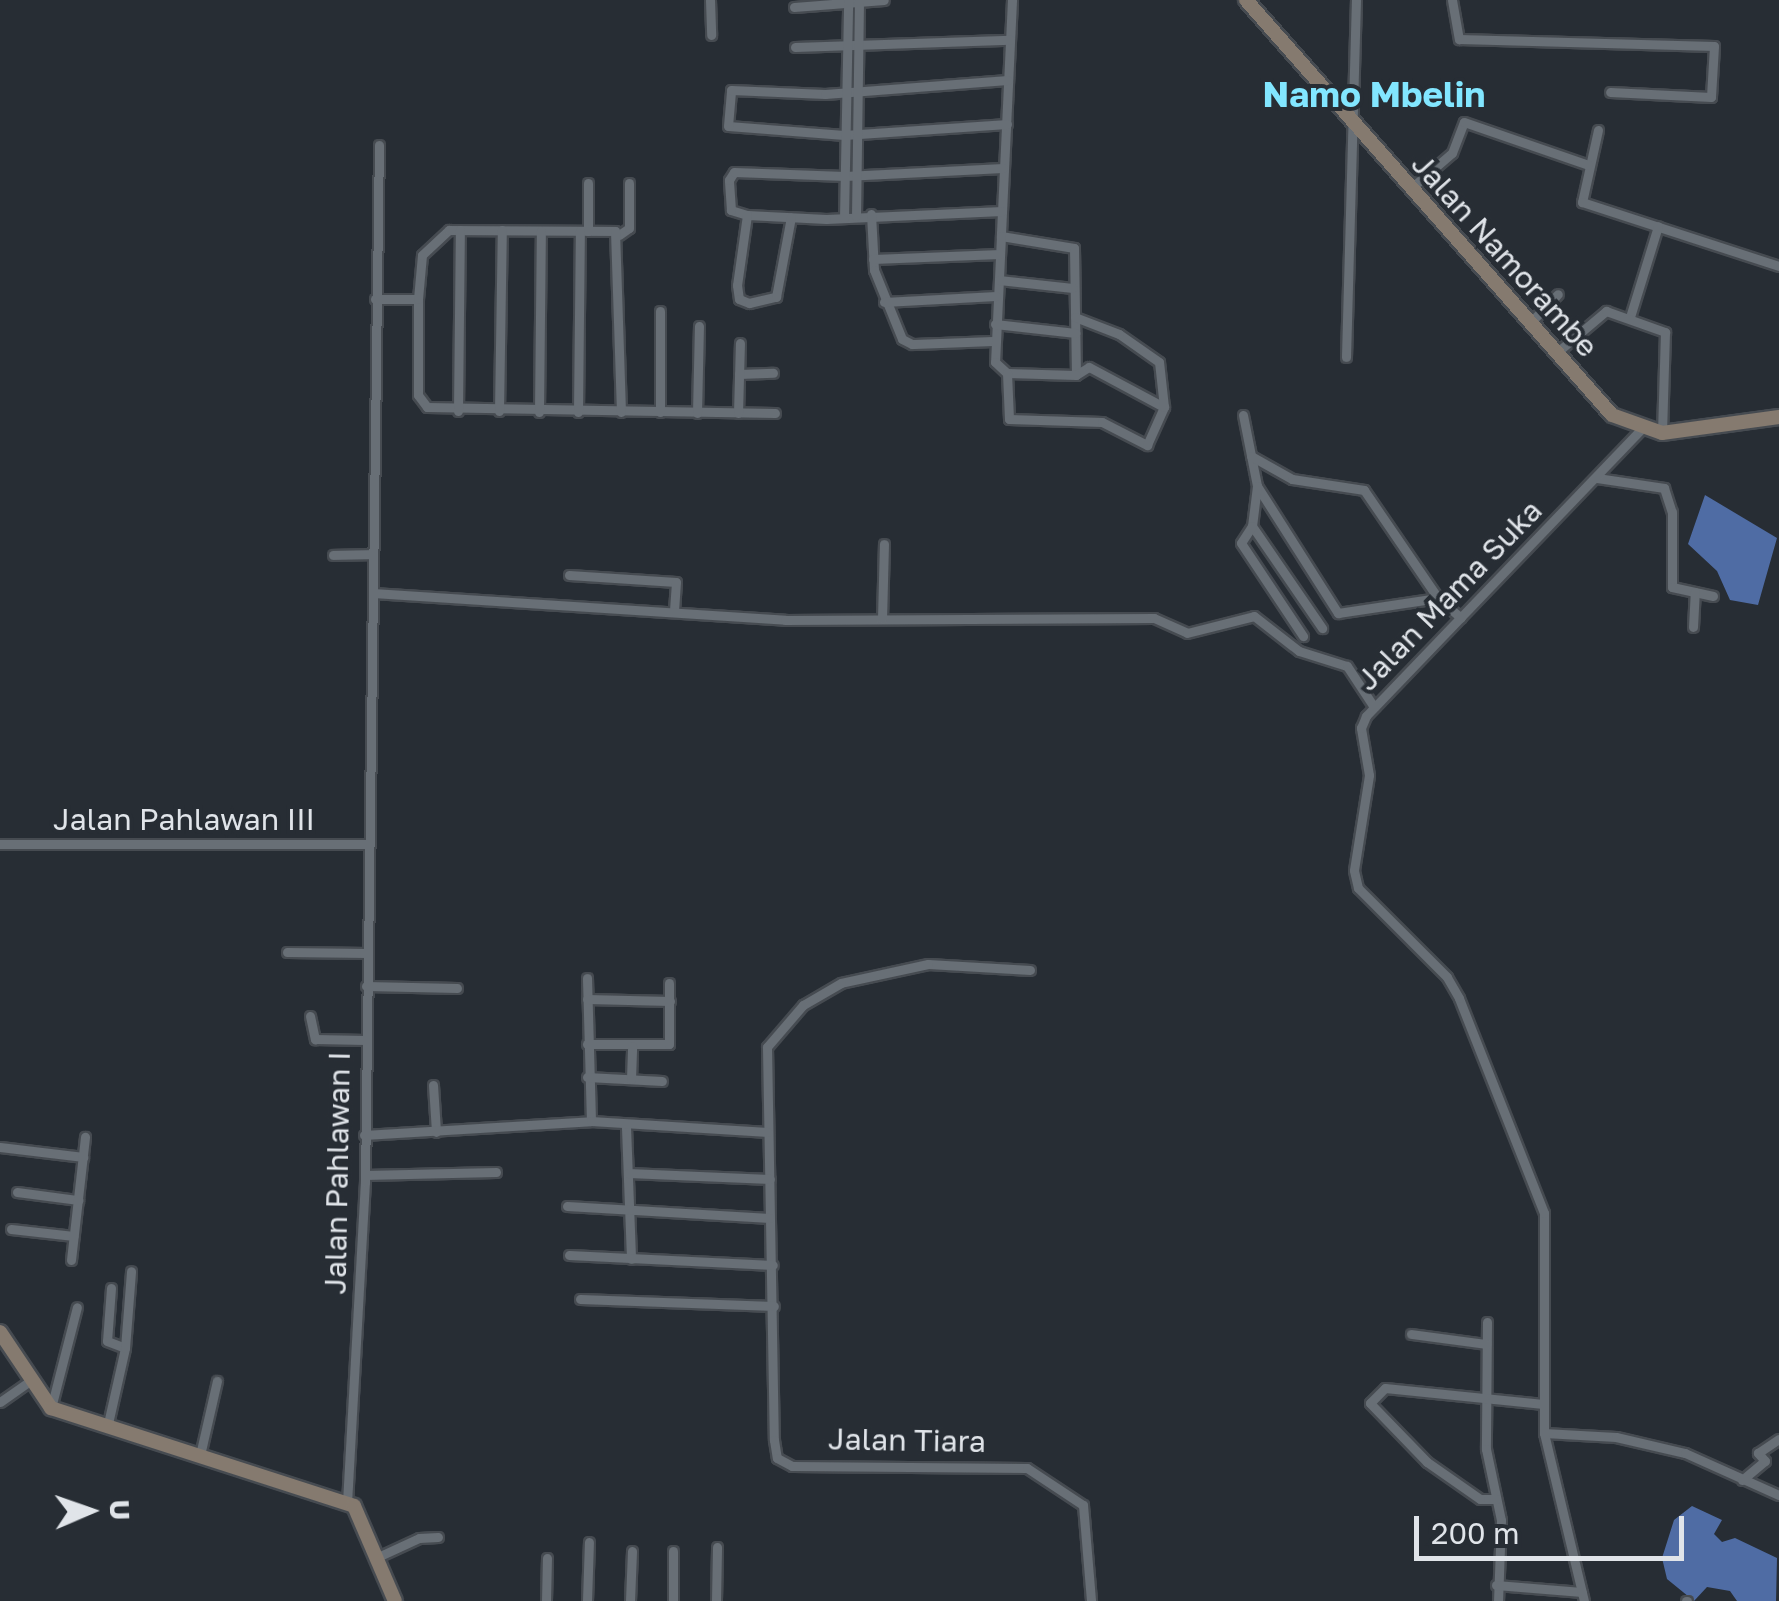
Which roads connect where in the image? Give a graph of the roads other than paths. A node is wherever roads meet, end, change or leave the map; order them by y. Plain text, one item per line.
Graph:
1 (710, 0) edge
2 (884, 0) edge
3 (1012, 0) edge
4 (1246, 0) edge
5 (1356, 0) edge
6 (1452, 0) edge
7 (853, 2) edge
8 (794, 7) dead end
9 (711, 35) dead end
10 (1010, 40) junction
11 (795, 47) dead end
12 (858, 47) junction
13 (846, 48) junction
14 (1007, 80) junction
15 (858, 89) junction
16 (846, 92) junction
17 (1610, 92) dead end
18 (1006, 124) junction
19 (1355, 129) junction
20 (1598, 130) dead end
21 (857, 134) junction
22 (844, 135) junction
23 (380, 145) dead end
24 (1588, 165) junction
25 (1002, 168) junction
26 (857, 175) junction
27 (845, 176) junction
28 (588, 183) dead end
29 (628, 183) dead end
30 (1410, 189) junction
31 (1002, 211) junction
32 (748, 214) junction
33 (872, 214) junction
34 (856, 216) junction
35 (792, 217) junction
36 (844, 218) junction
37 (1658, 226) junction
38 (460, 230) junction
39 (502, 230) junction
40 (541, 230) junction
41 (584, 231) junction
42 (619, 235) junction
43 (1001, 236) junction
44 (1000, 254) junction
45 (873, 259) junction
46 (1779, 266) edge
47 (999, 280) junction
48 (1073, 288) junction
49 (1558, 294) dead end
50 (996, 296) junction
51 (375, 299) junction
52 (418, 299) junction
53 (884, 302) junction
54 (660, 312) dead end
55 (1076, 317) junction
56 (1630, 318) junction
57 (995, 324) junction
58 (1528, 325) junction
59 (699, 326) dead end
60 (1074, 333) junction
61 (995, 342) junction
62 (740, 343) dead end
63 (1555, 354) junction
64 (1346, 357) dead end
65 (774, 373) dead end
66 (1007, 373) junction
67 (739, 374) junction
68 (1076, 375) junction
69 (1164, 407) junction
70 (458, 411) junction
71 (499, 411) junction
72 (540, 412) junction
73 (578, 412) junction
74 (621, 412) junction
75 (660, 412) junction
76 (697, 413) junction
77 (738, 413) junction
78 (775, 413) dead end
79 (1243, 415) dead end
80 (1779, 418) edge
81 (1642, 428) junction
82 (1662, 433) junction
83 (1251, 456) junction
84 (1597, 478) junction
85 (1258, 486) junction
86 (1252, 526) junction
87 (884, 544) dead end
88 (373, 554) junction
89 (333, 555) dead end
90 (569, 575) dead end
91 (1695, 592) junction
92 (373, 593) junction
93 (1712, 596) dead end
94 (1438, 598) junction
95 (674, 612) junction
96 (1461, 618) junction
97 (882, 619) junction
98 (1693, 626) dead end
99 (1322, 628) dead end
100 (1303, 636) dead end
101 (1374, 707) junction
102 (0, 844) edge
103 (368, 844) junction
104 (287, 952) dead end
105 (368, 953) junction
106 (1030, 970) dead end
107 (587, 978) dead end
108 (669, 983) dead end
109 (366, 986) junction
110 (457, 988) dead end
111 (587, 999) junction
112 (670, 1002) junction
113 (310, 1016) dead end
114 (365, 1040) junction
115 (587, 1044) junction
116 (632, 1046) junction
117 (588, 1078) junction
118 (631, 1079) junction
119 (662, 1082) dead end
120 (433, 1085) dead end
121 (591, 1122) junction
122 (626, 1128) junction
123 (436, 1132) junction
124 (768, 1132) junction
125 (364, 1135) junction
126 (86, 1137) dead end
127 (0, 1147) edge
128 (83, 1158) junction
129 (496, 1172) dead end
130 (628, 1173) junction
131 (364, 1175) junction
132 (770, 1179) junction
133 (17, 1192) dead end
134 (78, 1200) junction
135 (567, 1206) dead end
136 (630, 1212) junction
137 (770, 1218) junction
138 (11, 1229) dead end
139 (74, 1236) junction
140 (570, 1254) dead end
141 (631, 1259) junction
142 (71, 1260) dead end
143 (773, 1265) junction
144 (131, 1271) dead end
145 (111, 1288) dead end
146 (580, 1299) dead end
147 (774, 1306) junction
148 (76, 1307) dead end
149 (1486, 1322) dead end
150 (0, 1332) edge
151 (1411, 1334) dead end
152 (1486, 1344) junction
153 (125, 1348) junction
154 (217, 1381) dead end
155 (29, 1382) junction
156 (1485, 1400) junction
157 (0, 1402) edge
158 (1543, 1404) junction
159 (51, 1408) junction
160 (107, 1428) junction
161 (1544, 1433) junction
162 (1779, 1438) edge
163 (200, 1456) junction
164 (1742, 1480) junction
165 (1779, 1495) edge
166 (1496, 1499) junction
167 (347, 1503) junction
168 (438, 1538) dead end
169 (589, 1542) dead end
170 (717, 1546) dead end
171 (632, 1551) dead end
172 (674, 1552) dead end
173 (380, 1556) junction
174 (547, 1558) dead end
175 (1496, 1585) junction
176 (1583, 1596) edge
177 (395, 1601) edge
178 (546, 1601) edge
179 (587, 1601) edge
180 (630, 1601) edge
181 (673, 1601) edge
182 (716, 1601) edge
183 (1091, 1601) edge
184 (1498, 1601) edge

1 - 9 street
2 - 7 street
3 - 10 street
4 - 19 main road, Jalan Namorambe
5 - 19 street
6 - 17 street
7 - 8 street
7 - 12 street
7 - 13 street
10 - 12 street
10 - 14 street
11 - 13 street
12 - 13 street
12 - 15 street
13 - 16 street
14 - 15 street
14 - 18 street
15 - 16 street
15 - 21 street
16 - 22 street
16 - 22 street
18 - 21 street
18 - 25 street
19 - 30 main road, Jalan Namorambe
19 - 64 street
20 - 24 street
21 - 22 street
21 - 26 street
22 - 27 street
23 - 51 street, Jalan Pahlawan I
24 - 30 street
24 - 37 street
25 - 26 street
25 - 31 street
26 - 27 street
26 - 34 street
27 - 32 street
27 - 36 street
28 - 41 street
29 - 42 street
30 - 58 main road, Jalan Namorambe
31 - 33 street
31 - 43 street
32 - 35 street
32 - 35 street
33 - 34 street
33 - 45 street
34 - 36 street
35 - 36 street
37 - 46 street
37 - 56 street
38 - 39 street
38 - 52 street
38 - 70 street
39 - 40 street
39 - 71 street
40 - 41 street
40 - 72 street
41 - 42 street
41 - 73 street
42 - 74 street
43 - 44 street
43 - 48 street
44 - 45 street
44 - 47 street
45 - 53 street
47 - 48 street
47 - 50 street
48 - 55 street
49 - 58 street
50 - 53 street
50 - 57 street
51 - 52 street
51 - 88 street, Jalan Pahlawan I
52 - 70 street
53 - 61 street
54 - 75 street
55 - 60 street
55 - 69 street
56 - 63 street
56 - 82 street
57 - 60 street
57 - 61 street
58 - 63 main road, Jalan Namorambe
59 - 76 street
60 - 68 street
61 - 66 street
62 - 67 street
63 - 81 main road, Jalan Namorambe
65 - 67 street
66 - 68 street
66 - 69 street
67 - 77 street
68 - 69 street
70 - 71 street
71 - 72 street
72 - 73 street
73 - 74 street
74 - 75 street
75 - 76 street
76 - 77 street
77 - 78 street
79 - 83 street
80 - 82 main road, Jalan Namorambe
81 - 82 main road, Jalan Namorambe
81 - 84 street, Jalan Mama Suka
83 - 85 street
83 - 94 street
84 - 91 street
84 - 96 street, Jalan Mama Suka
85 - 86 street
85 - 94 street
86 - 99 street
86 - 100 street
87 - 97 street
88 - 89 street
88 - 92 street, Jalan Pahlawan I
90 - 95 street
91 - 93 street
91 - 98 street
92 - 95 street
92 - 103 street, Jalan Pahlawan I
94 - 96 street
95 - 97 street
96 - 101 street, Jalan Mama Suka
97 - 101 street
101 - 158 street, Jalan Mama Suka
102 - 103 street, Jalan Pahlawan III
103 - 105 street, Jalan Pahlawan I
104 - 105 street
105 - 109 street, Jalan Pahlawan I
106 - 124 street
107 - 111 street
108 - 112 street
109 - 110 street
109 - 114 street, Jalan Pahlawan I
111 - 112 street
111 - 115 street
112 - 116 street
113 - 114 street
114 - 125 street, Jalan Pahlawan I
115 - 116 street
115 - 117 street
116 - 118 street
117 - 118 street
117 - 121 street
118 - 119 street
120 - 123 street
121 - 122 street
121 - 123 street
122 - 124 street
122 - 130 street
123 - 125 street
124 - 132 street
125 - 131 street, Jalan Pahlawan I
126 - 128 street
127 - 128 street
128 - 134 street
129 - 131 street
130 - 132 street
130 - 136 street
131 - 167 street, Jalan Pahlawan I
132 - 137 street
133 - 134 street
134 - 139 street
135 - 136 street
136 - 137 street
136 - 141 street
137 - 143 street
138 - 139 street
139 - 142 street
140 - 141 street
141 - 143 street
143 - 147 street
144 - 153 street
145 - 153 street
146 - 147 street
147 - 183 street, Jalan Tiara
148 - 159 street
149 - 152 street
150 - 155 main road
151 - 152 street
152 - 156 street
153 - 160 street
154 - 163 street
155 - 157 street
155 - 159 main road
156 - 158 street
156 - 166 street
156 - 166 street
158 - 161 street, Jalan Mama Suka
159 - 160 main road
160 - 163 main road
161 - 164 street
161 - 176 street, Jalan Mama Suka
162 - 164 street
163 - 167 main road
164 - 165 street
166 - 175 street
167 - 173 main road
168 - 173 street
169 - 179 street
170 - 182 street
171 - 180 street
172 - 181 street
173 - 177 main road
174 - 178 street
175 - 176 street
175 - 184 street

